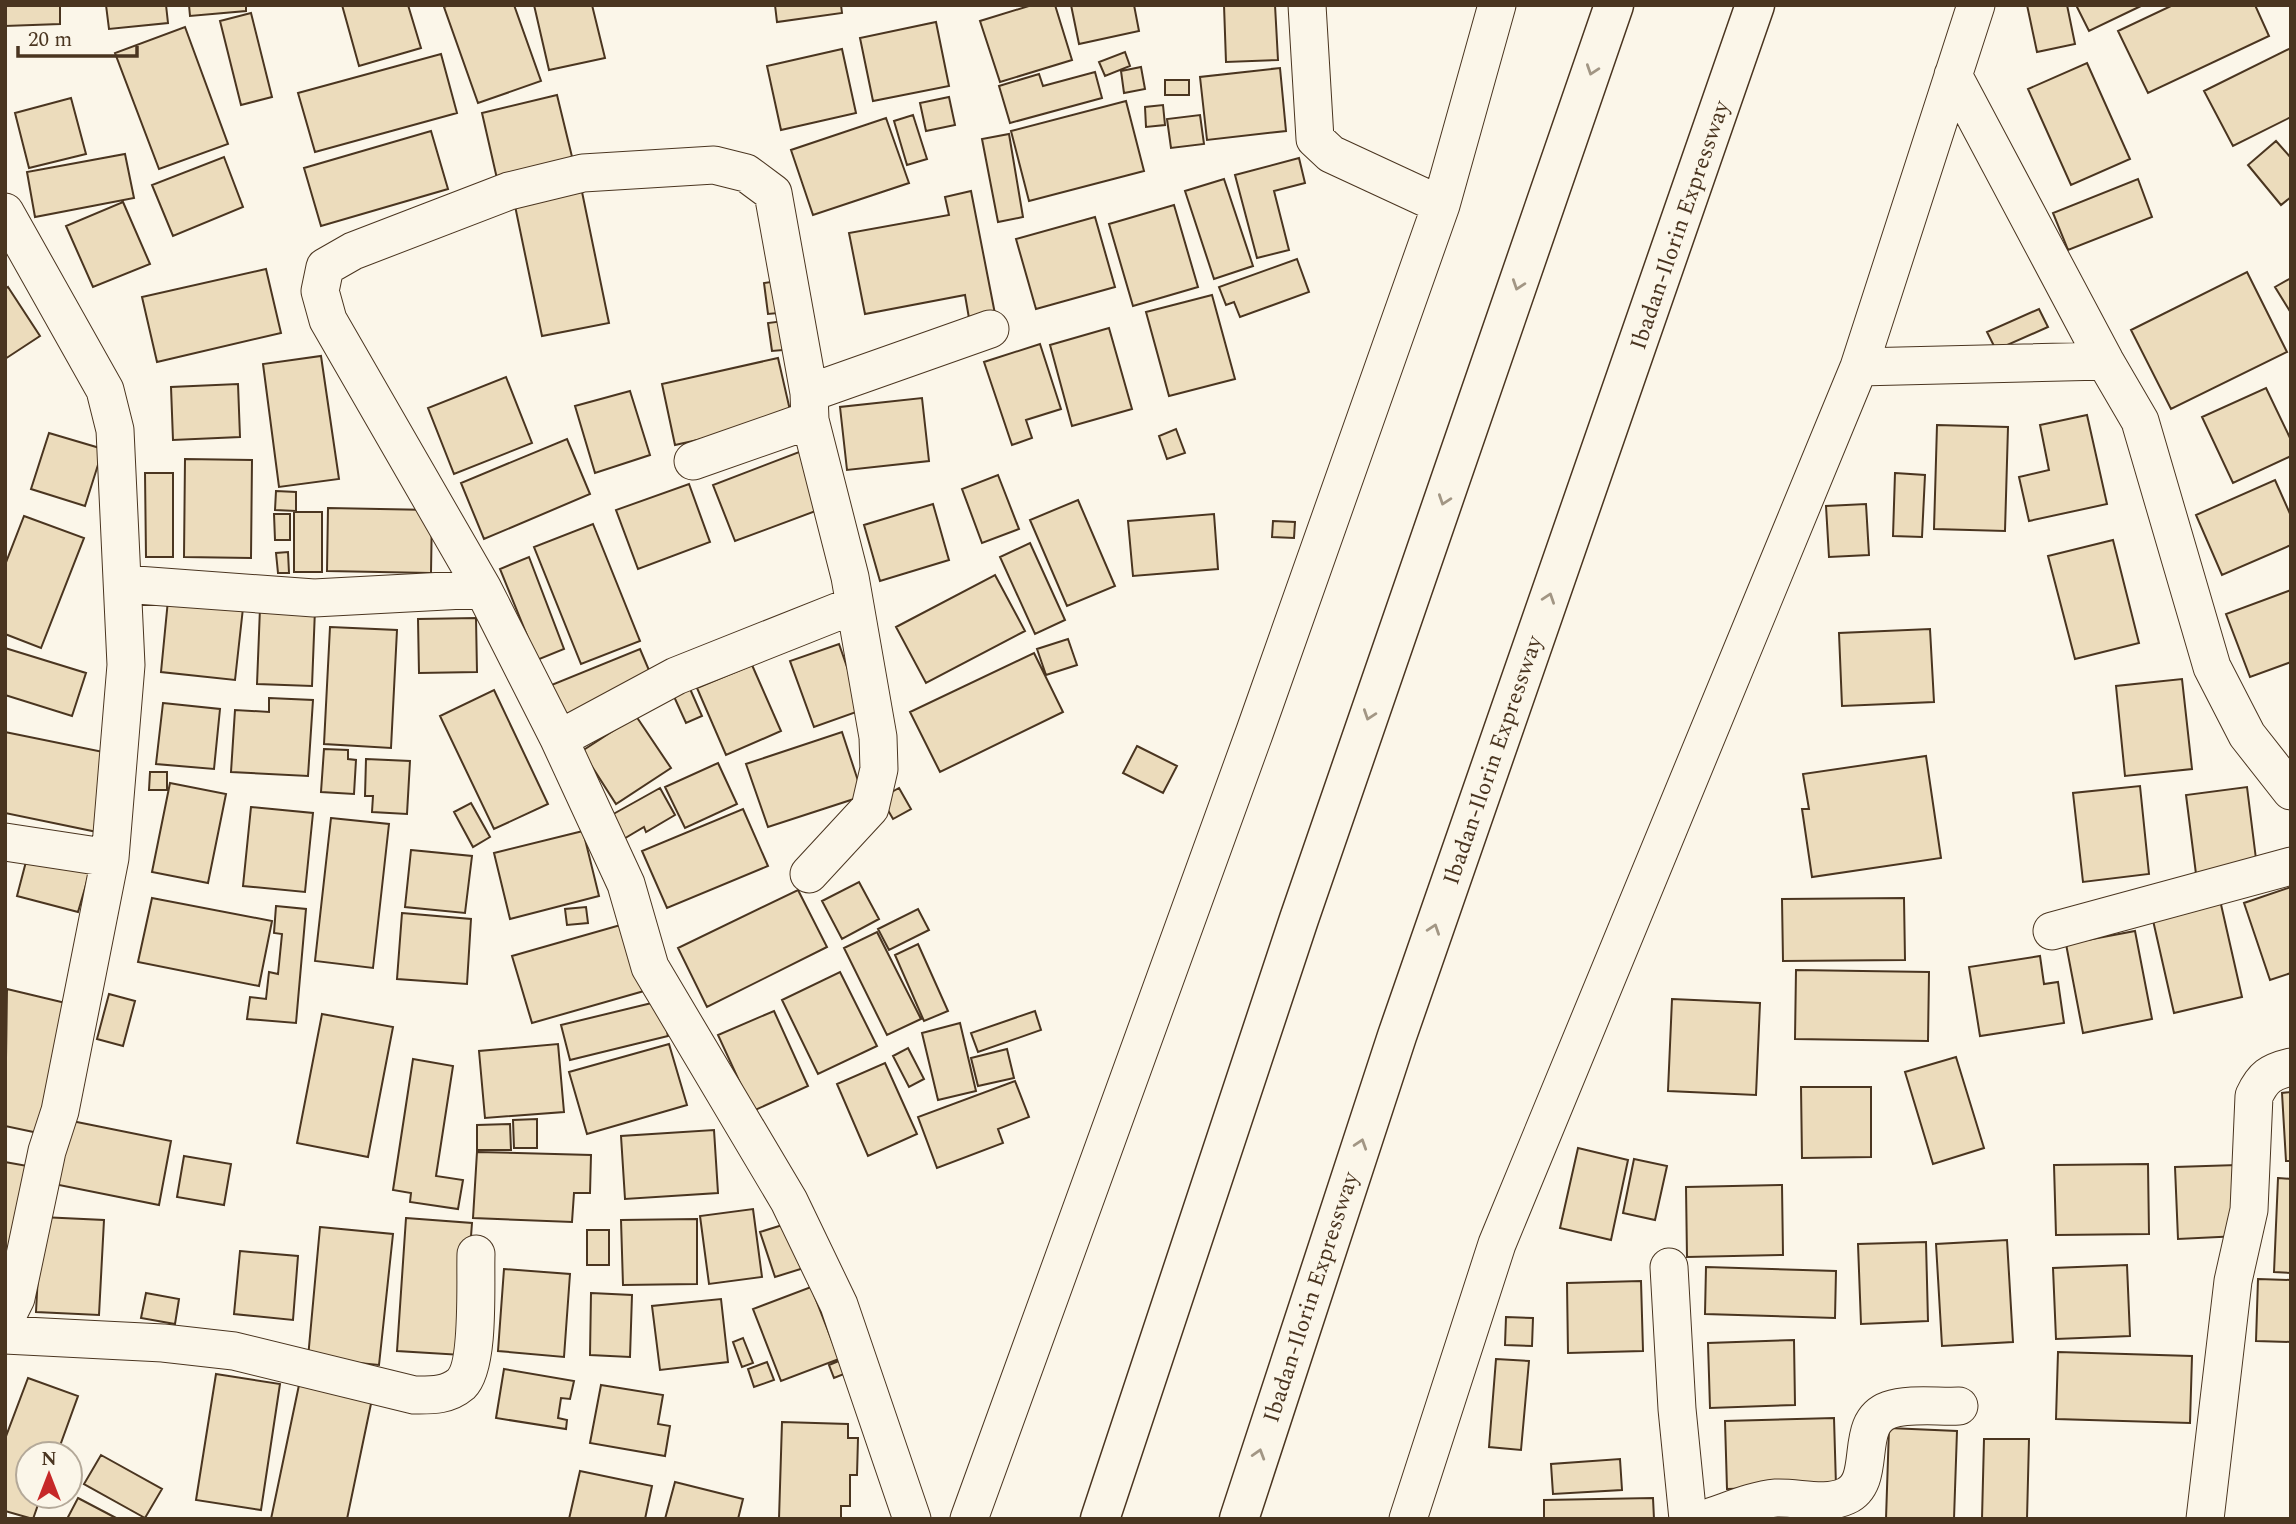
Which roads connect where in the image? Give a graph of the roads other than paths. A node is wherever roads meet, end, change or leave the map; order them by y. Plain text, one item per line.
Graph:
1 (1307, 5) edge
2 (1497, 5) edge
3 (1614, 5) edge
4 (1755, 5) edge
5 (1976, 5) edge
6 (1953, 75) junction
7 (1441, 205) junction
8 (5, 212) edge
9 (990, 329) dead end
10 (2105, 362) junction
11 (1859, 367) junction
12 (809, 407) junction
13 (692, 461) dead end
14 (122, 584) junction
15 (482, 589) junction
16 (852, 606) junction
17 (559, 739) junction
18 (2291, 791) edge
19 (5, 842) edge
20 (110, 858) junction
21 (2291, 866) edge
22 (809, 874) dead end
23 (2052, 931) dead end
24 (2291, 1067) edge
25 (476, 1254) dead end
26 (1669, 1267) dead end
27 (5, 1320) edge
28 (5, 1335) edge
29 (1959, 1406) dead end
30 (912, 1519) edge
31 (969, 1519) edge
32 (1100, 1519) edge
33 (1239, 1519) edge
34 (1408, 1519) edge
35 (1688, 1519) edge
36 (1704, 1519) edge
37 (2205, 1519) edge

1 - 7 street
2 - 7 street
3 -> 32 highway
33 -> 4 highway, Ibadan-Ilorin Expressway
5 - 6 street
6 - 10 street
6 - 11 street
7 - 31 street
8 - 14 street
9 - 12 street
10 - 11 street
10 - 18 street
11 - 34 street
12 - 13 street
12 - 15 street
12 - 16 street
14 - 15 street
14 - 20 street
15 - 17 street
16 - 17 street
16 - 22 street
17 - 30 street
19 - 20 street
20 - 27 street
21 - 23 street
24 - 37 street
25 - 28 street
26 - 35 street
29 - 36 street

